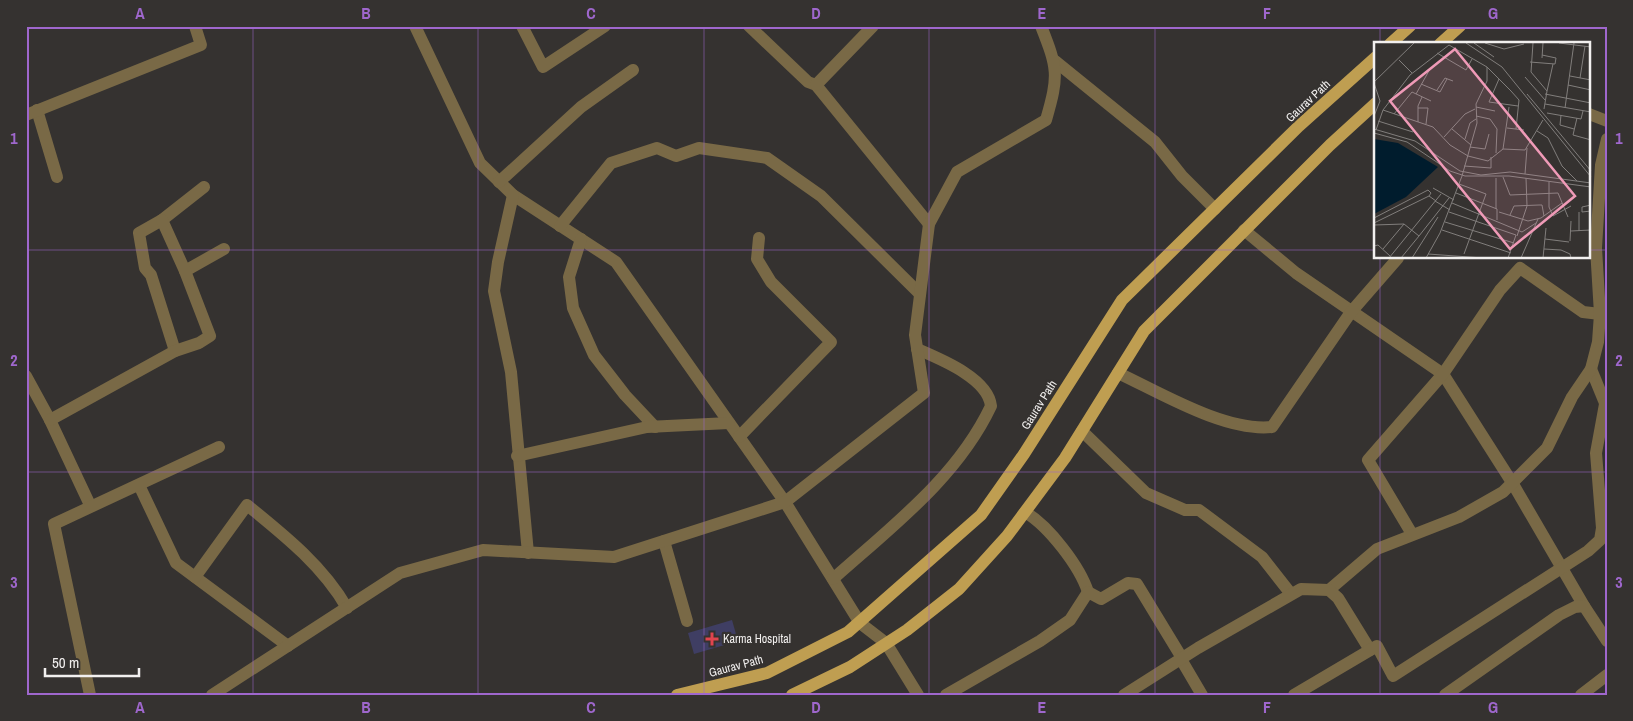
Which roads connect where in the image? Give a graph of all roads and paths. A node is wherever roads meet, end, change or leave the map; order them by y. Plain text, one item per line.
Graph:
1 (195, 26) edge
2 (415, 26) edge
3 (522, 26) edge
4 (605, 26) edge
5 (749, 26) edge
6 (1041, 26) edge
7 (1410, 26) edge
8 (1460, 26) edge
9 (869, 28) edge
10 (1392, 42) edge
11 (1442, 42) edge
12 (1374, 59) edge
13 (1055, 61) junction
14 (633, 70) dead end
15 (816, 85) junction
16 (1374, 105) edge
17 (32, 112) edge
18 (1590, 114) edge
19 (1607, 122) edge
20 (1607, 139) edge
21 (57, 177) dead end
22 (499, 182) junction
23 (204, 188) dead end
24 (514, 195) junction
25 (1216, 209) junction
26 (162, 220) junction
27 (929, 224) junction
28 (560, 226) junction
29 (1244, 230) junction
30 (759, 238) dead end
31 (581, 239) junction
32 (1597, 247) edge
33 (224, 248) dead end
34 (1397, 259) edge
35 (185, 271) junction
36 (920, 294) junction
37 (1351, 312) junction
38 (1600, 314) junction
39 (917, 349) junction
40 (175, 351) junction
41 (1591, 370) junction
42 (1118, 373) junction
43 (1443, 374) junction
44 (26, 376) edge
45 (1606, 406) edge
46 (50, 420) junction
47 (730, 423) junction
48 (655, 427) junction
49 (1082, 431) junction
50 (739, 437) junction
51 (219, 447) dead end
52 (517, 456) junction
53 (1513, 484) junction
54 (139, 485) junction
55 (785, 502) junction
56 (90, 505) junction
57 (1025, 512) junction
58 (1412, 534) junction
59 (664, 541) junction
60 (528, 553) junction
61 (1563, 567) junction
62 (195, 577) junction
63 (833, 579) junction
64 (1329, 590) junction
65 (1088, 592) junction
66 (1291, 594) junction
67 (1584, 606) junction
68 (347, 608) junction
69 (687, 621) dead end
70 (860, 623) junction
71 (1607, 642) edge
72 (886, 643) junction
73 (288, 646) junction
74 (1370, 650) junction
75 (1182, 658) junction
76 (1607, 675) edge
77 (90, 695) edge
78 (212, 695) edge
79 (677, 695) edge
80 (792, 695) edge
81 (918, 695) edge
82 (946, 695) edge
83 (1124, 695) edge
84 (1202, 695) edge
85 (1294, 695) edge
86 (1446, 695) edge
87 (1581, 695) edge

1 - 17 street
2 - 22 street
3 - 4 street
5 - 15 street
6 - 13 street
7 - 10 main road
8 - 11 main road
9 - 15 street
12 - 25 main road, Gaurav Path
13 - 25 street
13 - 27 street
14 - 22 street
15 - 27 street
16 - 29 main road
17 - 21 street
18 - 19 street
20 - 32 street
22 - 24 street
23 - 26 street
24 - 28 street
24 - 52 street
25 - 70 main road, Gaurav Path
26 - 35 street
26 - 40 street
27 - 36 street
28 - 31 street
28 - 36 street
29 - 37 street
29 - 42 main road
30 - 50 street
31 - 47 street
31 - 48 street
32 - 38 street
33 - 35 street
34 - 37 street
35 - 40 street
36 - 39 street
37 - 42 street
37 - 43 street
38 - 41 street
38 - 43 street
39 - 55 street
39 - 63 street
40 - 46 street
41 - 45 street
41 - 53 street
42 - 49 main road
43 - 53 street
43 - 58 street
44 - 46 street
45 - 61 street
46 - 56 street
47 - 48 street
47 - 50 street
48 - 52 street
49 - 57 main road
49 - 66 street
50 - 55 street
51 - 54 street
52 - 60 street
53 - 58 street
53 - 61 street
54 - 56 street
54 - 62 street
55 - 59 street
55 - 63 street
56 - 77 street
57 - 65 street
57 - 72 main road
58 - 64 street
59 - 60 street
59 - 69 street
60 - 68 street
61 - 67 street
61 - 74 street
62 - 68 street
62 - 73 street
63 - 70 street
64 - 66 street
64 - 74 street
65 - 75 street
65 - 82 street
66 - 75 street
67 - 71 street
67 - 86 street
68 - 73 street
70 - 72 street
70 - 79 main road, Gaurav Path
72 - 80 main road
72 - 81 street
73 - 78 street
74 - 85 street
75 - 83 street
75 - 84 street
76 - 87 street

